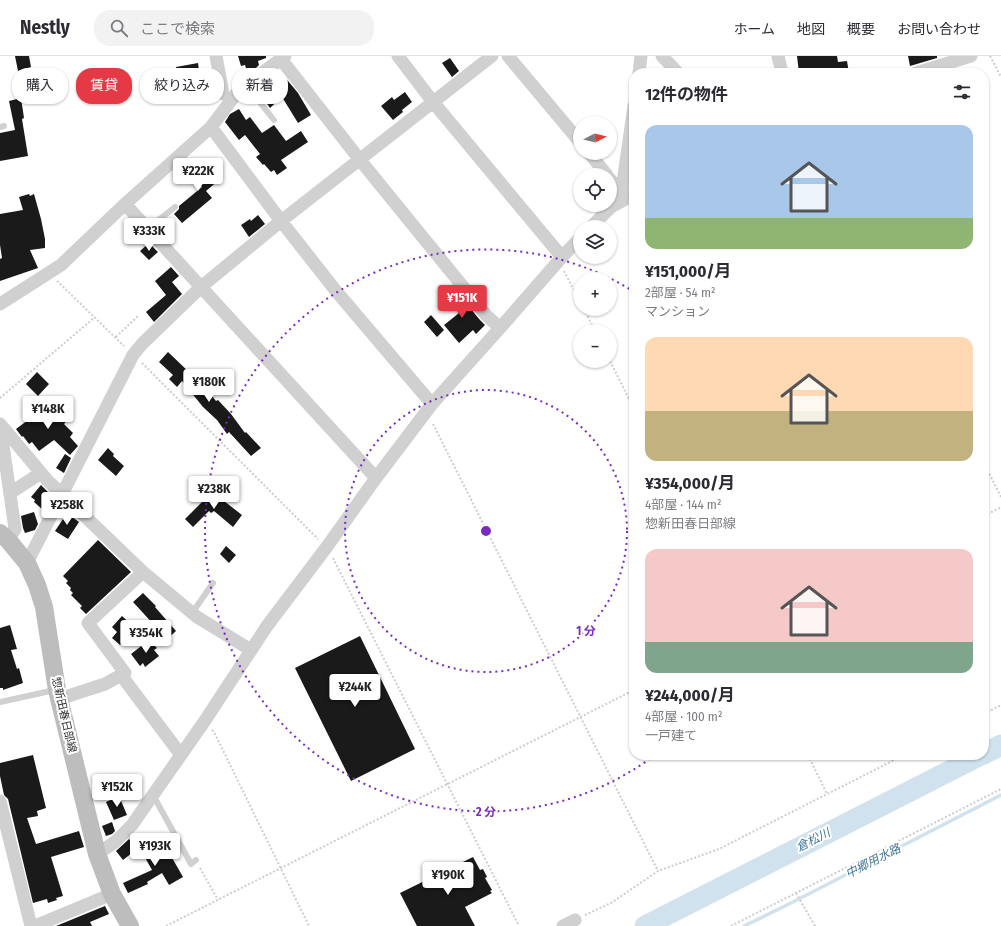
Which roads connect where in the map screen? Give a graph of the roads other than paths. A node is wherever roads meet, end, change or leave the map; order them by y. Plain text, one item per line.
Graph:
1 (216, 56) edge
2 (398, 56) edge
3 (492, 56) edge
4 (508, 56) edge
5 (641, 56) edge
6 (662, 56) edge
7 (778, 56) edge
8 (971, 56) edge
9 (283, 57) edge
10 (218, 68) edge
11 (268, 68) edge
12 (640, 68) edge
13 (673, 68) edge
14 (781, 68) edge
15 (932, 68) edge
16 (224, 97) edge
17 (232, 100) edge
18 (433, 102) junction
19 (261, 104) edge
20 (226, 108) junction
21 (274, 120) dead end
22 (211, 128) junction
23 (573, 134) edge
24 (629, 141) edge
25 (360, 160) junction
26 (595, 160) edge
27 (601, 168) edge
28 (629, 197) edge
29 (617, 201) edge
30 (617, 203) edge
31 (125, 204) junction
32 (175, 207) dead end
33 (607, 212) edge
34 (599, 220) edge
35 (281, 221) junction
36 (147, 229) junction
37 (573, 247) edge
38 (561, 263) junction
39 (201, 287) junction
40 (0, 304) edge
41 (500, 328) junction
42 (428, 409) junction
43 (0, 420) edge
44 (0, 424) edge
45 (1, 443) edge
46 (41, 474) junction
47 (376, 478) junction
48 (10, 493) junction
49 (62, 494) junction
50 (4, 537) edge
51 (27, 563) junction
52 (143, 572) junction
53 (213, 583) dead end
54 (192, 613) junction
55 (251, 650) junction
56 (121, 675) junction
57 (58, 694) junction
58 (0, 702) edge
59 (181, 755) junction
60 (153, 795) junction
61 (0, 801) edge
62 (97, 854) junction
63 (196, 860) road end
64 (112, 894) junction
65 (31, 926) edge
66 (35, 926) edge
67 (130, 926) edge

1 - 10 street
2 - 18 street
3 - 18 street
4 - 23 street
5 - 12 street
6 - 13 street
7 - 14 street
8 - 15 street
9 - 11 street
9 - 25 street
16 - 20 street
17 - 20 street
18 - 25 street
18 - 38 street
19 - 21 lane
20 - 22 street
22 - 31 street
22 - 35 street
24 - 29 street
25 - 35 street
25 - 41 street
26 - 27 street
28 - 30 street
31 - 36 street
31 - 40 street
32 - 36 lane
33 - 34 street
35 - 39 street
35 - 42 street
36 - 39 street
37 - 38 street
38 - 41 street
39 - 47 street
39 - 49 street
41 - 42 street
42 - 47 street
43 - 44 street
44 - 45 street
44 - 46 street
45 - 48 street
46 - 48 street
46 - 49 street
47 - 55 street
48 - 50 street
49 - 51 street
49 - 52 street
50 - 51 main road, 惣新田春日部線
51 - 57 main road, 惣新田春日部線
52 - 54 street
52 - 56 street
53 - 54 lane
54 - 55 street
55 - 59 street
56 - 57 street
56 - 59 street
57 - 58 lane
57 - 62 main road, 惣新田春日部線
59 - 60 street
60 - 62 street
60 - 63 lane
61 - 65 street
62 - 64 main road, 惣新田春日部線
64 - 66 street
64 - 67 main road, 惣新田春日部線

